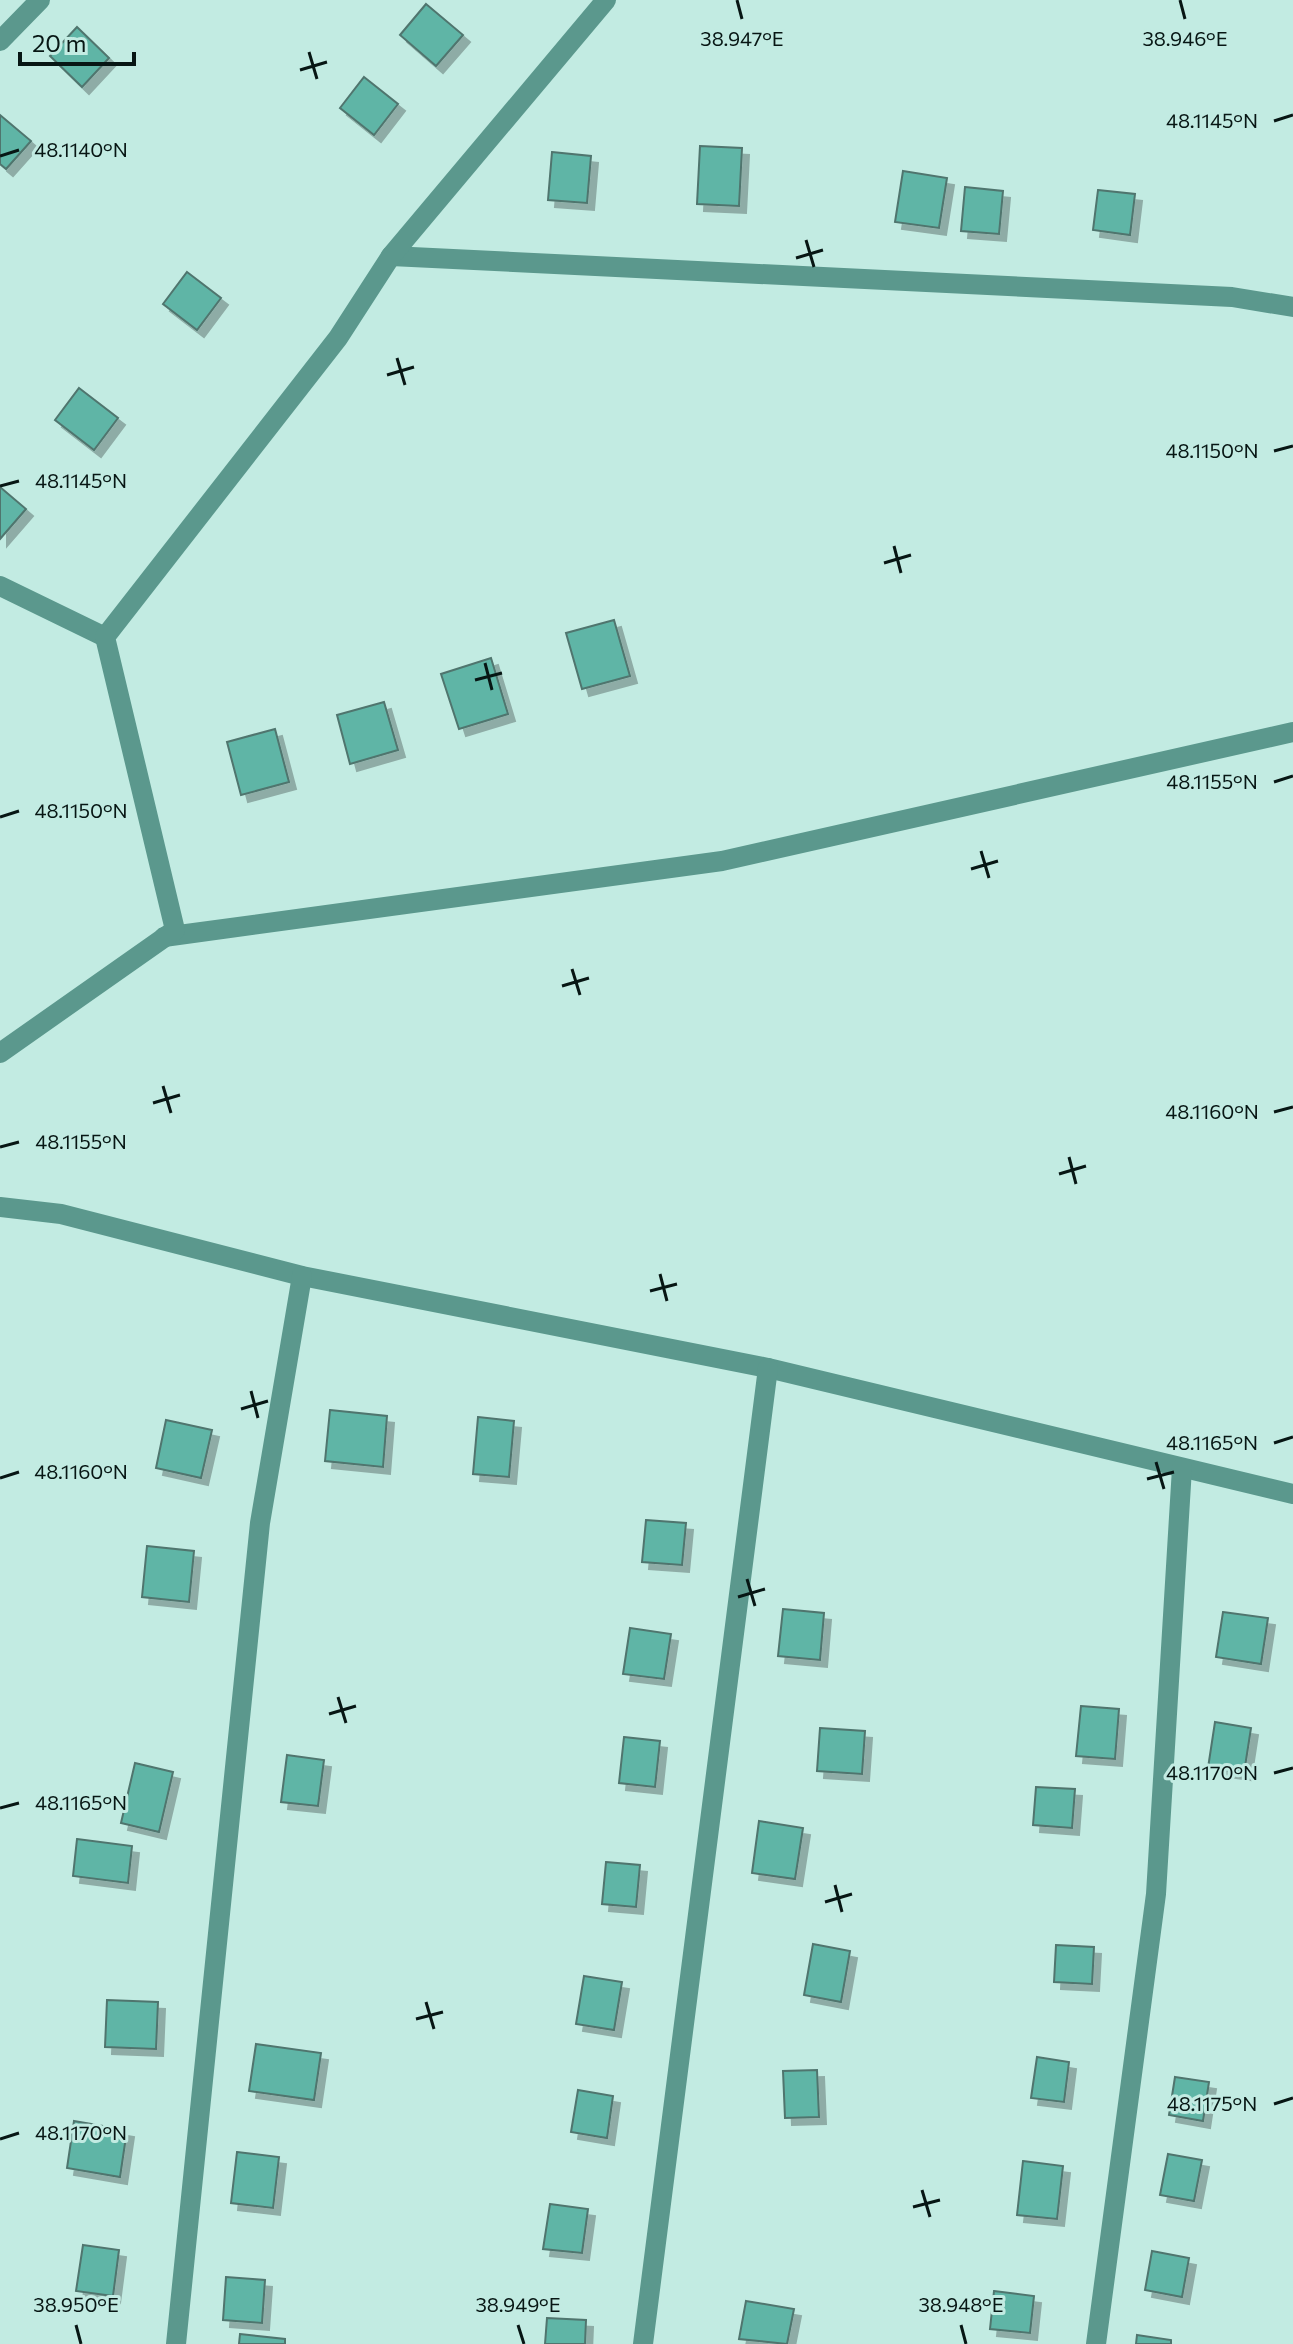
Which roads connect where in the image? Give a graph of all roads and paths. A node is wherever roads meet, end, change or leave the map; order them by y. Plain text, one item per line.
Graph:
1 (40, 0) edge
2 (606, 0) edge
3 (0, 41) edge
4 (391, 256) junction
5 (1293, 307) edge
6 (0, 586) edge
7 (105, 637) junction
8 (1293, 732) edge
9 (164, 937) junction
10 (0, 1053) edge
11 (0, 1207) edge
12 (302, 1276) junction
13 (768, 1368) junction
14 (1182, 1468) junction
15 (1293, 1494) edge
16 (176, 2344) edge
17 (643, 2344) edge
18 (1096, 2344) edge

1 - 3 street
2 - 4 street
4 - 5 street
4 - 7 street
6 - 7 street
7 - 9 street
8 - 9 street
9 - 10 street
11 - 12 street
12 - 13 street
12 - 16 street
13 - 14 street
13 - 17 street
14 - 15 street
14 - 18 street

